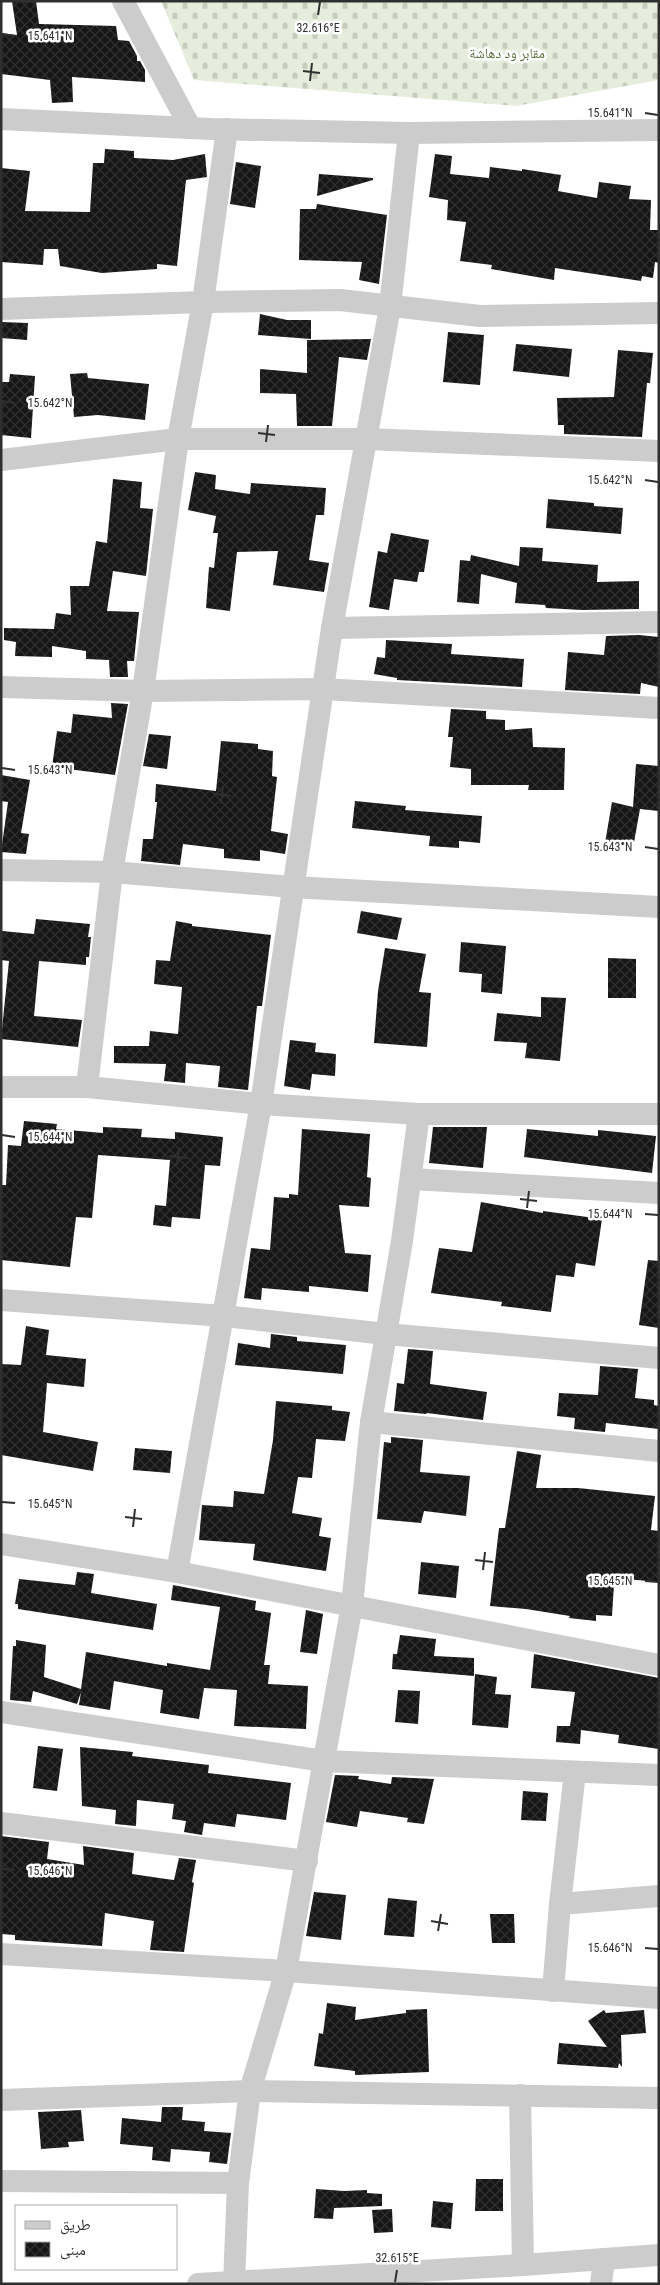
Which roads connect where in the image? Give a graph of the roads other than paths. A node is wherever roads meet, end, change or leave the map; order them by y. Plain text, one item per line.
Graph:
1 (123, 1) edge
2 (1, 118) edge
3 (190, 127) junction
4 (227, 129) junction
5 (659, 130) edge
6 (409, 132) junction
7 (203, 302) junction
8 (390, 307) junction
9 (1, 309) edge
10 (659, 313) edge
11 (178, 439) junction
12 (367, 439) junction
13 (659, 451) edge
14 (1, 460) edge
15 (659, 622) edge
16 (332, 628) junction
17 (1, 687) edge
18 (323, 688) junction
19 (143, 691) junction
20 (659, 708) edge
21 (1, 870) edge
22 (112, 872) junction
23 (292, 887) junction
24 (659, 907) edge
25 (1, 1087) edge
26 (87, 1087) junction
27 (261, 1104) junction
28 (419, 1114) junction
29 (659, 1114) edge
30 (411, 1178) junction
31 (659, 1193) edge
32 (1, 1300) edge
33 (224, 1316) junction
34 (386, 1334) junction
35 (659, 1358) edge
36 (370, 1422) junction
37 (659, 1451) edge
38 (1, 1544) edge
39 (177, 1572) junction
40 (352, 1605) junction
41 (659, 1665) edge
42 (1, 1712) edge
43 (324, 1760) junction
44 (575, 1772) junction
45 (659, 1775) edge
46 (1, 1823) edge
47 (307, 1861) junction
48 (659, 1896) edge
49 (560, 1904) junction
50 (1, 1954) edge
51 (286, 1971) junction
52 (554, 1991) junction
53 (659, 1998) edge
54 (250, 2091) junction
55 (520, 2095) junction
56 (659, 2098) edge
57 (1, 2100) edge
58 (1, 2181) edge
59 (238, 2183) junction
60 (659, 2255) edge
61 (604, 2259) junction
62 (523, 2265) junction
63 (234, 2282) edge
64 (198, 2284) edge
65 (601, 2284) edge

1 - 3 street
2 - 3 street
3 - 4 street
4 - 6 street
4 - 7 street
5 - 6 street
6 - 8 street
7 - 8 street
7 - 9 street
7 - 11 street
8 - 10 street
8 - 12 street
11 - 12 street
11 - 14 street
11 - 19 street
12 - 13 street
12 - 16 street
15 - 16 street
16 - 18 street
17 - 19 street
18 - 19 street
18 - 20 street
18 - 23 street
19 - 22 street
21 - 22 street
22 - 23 street
22 - 26 street
23 - 24 street
23 - 27 street
25 - 26 street
26 - 27 street
27 - 28 street
27 - 33 street
28 - 29 street
28 - 30 street
30 - 31 street
30 - 34 street
32 - 33 street
33 - 34 street
33 - 39 street
34 - 35 street
34 - 36 street
36 - 37 street
36 - 40 street
38 - 39 street
39 - 40 street
40 - 41 street
40 - 43 street
42 - 43 street
43 - 44 street
43 - 47 street
44 - 45 street
44 - 49 street
46 - 47 street
47 - 51 street
48 - 49 street
49 - 52 street
50 - 51 street
51 - 52 street
51 - 54 street
52 - 53 street
54 - 55 street
54 - 57 street
54 - 59 street
55 - 56 street
55 - 62 street
58 - 59 street
59 - 63 street
60 - 61 street
61 - 62 street
61 - 65 street
62 - 63 street
63 - 64 street

